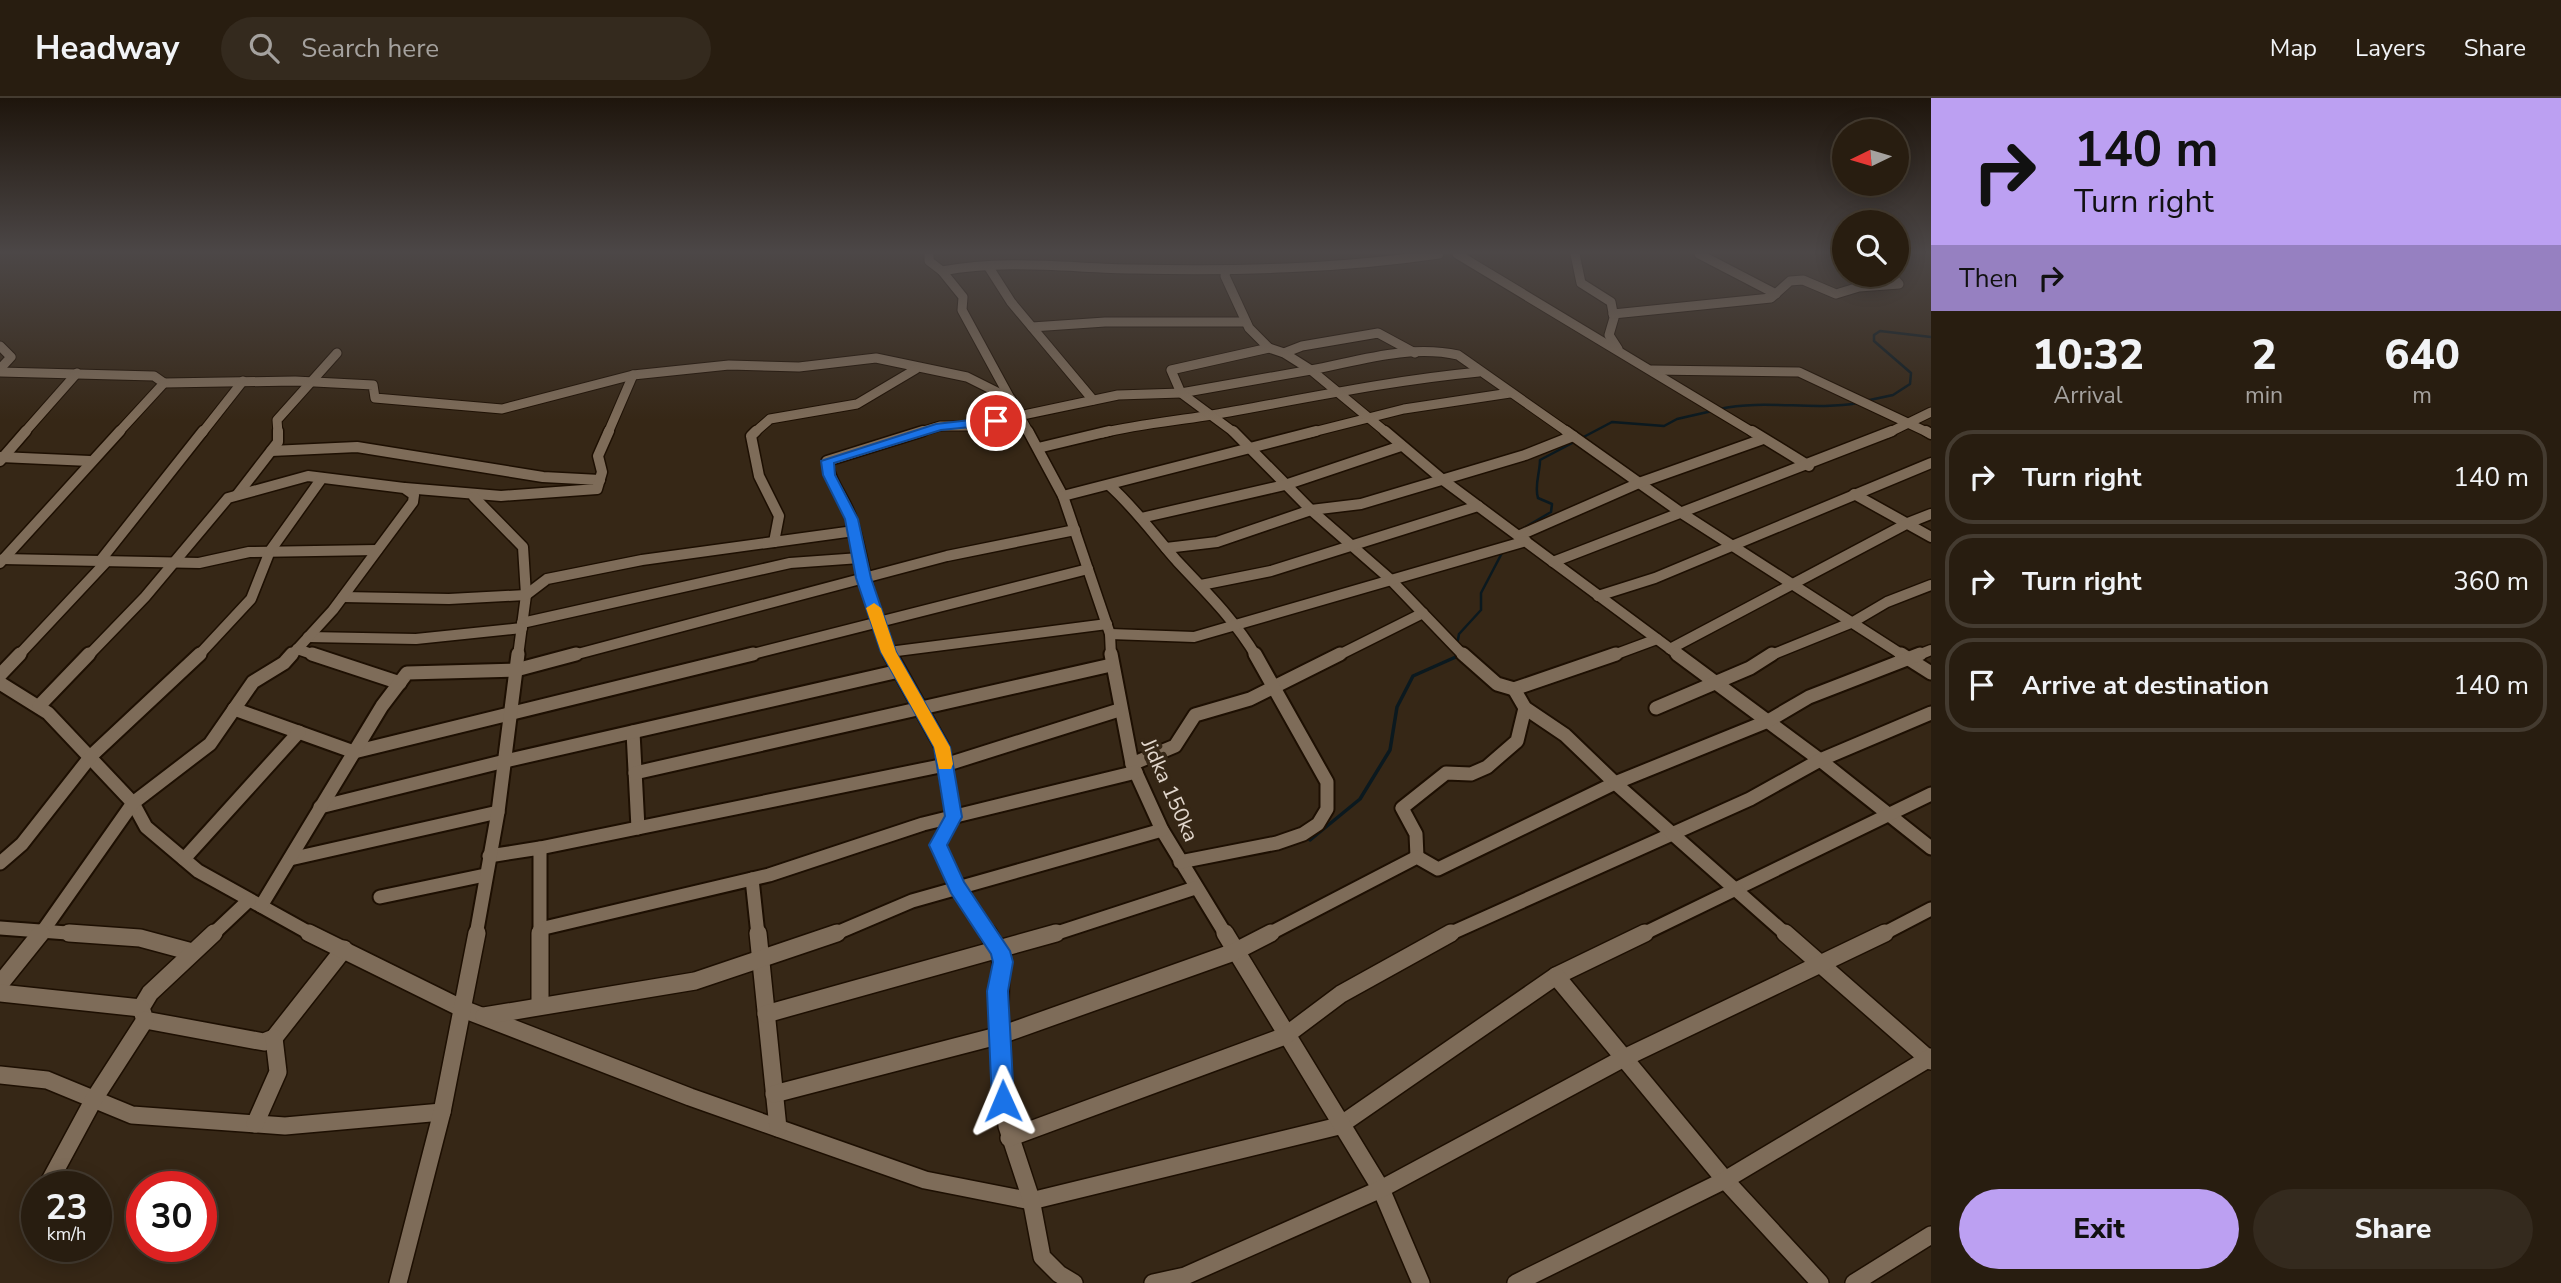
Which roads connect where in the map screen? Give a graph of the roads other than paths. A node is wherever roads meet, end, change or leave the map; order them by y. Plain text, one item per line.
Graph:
1 (962, 309) edge
2 (1017, 309) edge
3 (1240, 309) edge
4 (1549, 309) edge
5 (1613, 309) edge
6 (1668, 309) edge
7 (1614, 314) junction
8 (1246, 322) junction
9 (1032, 327) junction
10 (0, 346) edge
11 (1269, 348) junction
12 (337, 353) dead end
13 (1284, 353) junction
14 (1415, 353) junction
15 (1626, 356) junction
16 (916, 369) junction
17 (0, 370) edge
18 (1311, 370) junction
19 (1649, 370) junction
20 (1479, 372) junction
21 (78, 373) junction
22 (633, 375) junction
23 (243, 381) junction
24 (313, 381) junction
25 (164, 383) junction
26 (1181, 393) junction
27 (1336, 393) junction
28 (1510, 393) junction
29 (1011, 399) junction
30 (1093, 400) junction
31 (1931, 412) edge
32 (1212, 415) junction
33 (1021, 416) junction
34 (1369, 419) junction
35 (1910, 424) junction
36 (1931, 435) edge
37 (1573, 436) junction
38 (1763, 439) junction
39 (1401, 446) junction
40 (1038, 448) junction
41 (1251, 448) junction
42 (271, 451) junction
43 (1, 458) edge
44 (90, 461) junction
45 (1931, 463) edge
46 (1809, 466) junction
47 (322, 478) junction
48 (600, 480) junction
49 (1443, 480) junction
50 (1639, 483) junction
51 (1109, 485) junction
52 (1285, 485) junction
53 (404, 488) junction
54 (1853, 494) junction
55 (237, 495) junction
56 (1063, 496) junction
57 (474, 497) junction
58 (1478, 506) junction
59 (1311, 510) junction
60 (1683, 514) junction
61 (1931, 514) edge
62 (1142, 517) junction
63 (1908, 523) junction
64 (1075, 530) junction
65 (854, 531) junction
66 (1931, 537) edge
67 (1522, 539) junction
68 (774, 542) junction
69 (1350, 546) junction
70 (1732, 547) junction
71 (1166, 548) junction
72 (377, 550) junction
73 (270, 551) junction
74 (860, 558) junction
75 (1, 561) edge
76 (104, 561) junction
77 (175, 562) junction
78 (1553, 562) junction
79 (1088, 569) junction
80 (864, 578) junction
81 (1390, 579) junction
82 (1795, 585) junction
83 (1931, 585) edge
84 (1201, 586) junction
85 (526, 595) junction
86 (1598, 596) junction
87 (343, 597) junction
88 (1423, 613) junction
89 (1853, 622) junction
90 (879, 624) junction
91 (522, 626) junction
92 (1233, 627) junction
93 (1109, 629) junction
94 (308, 637) junction
95 (1657, 639) junction
96 (297, 649) junction
97 (1670, 649) junction
98 (1931, 650) edge
99 (889, 652) junction
100 (1911, 659) junction
101 (1111, 665) junction
102 (516, 670) junction
103 (899, 671) junction
104 (1931, 673) edge
105 (0, 675) edge
106 (400, 682) junction
107 (1715, 682) junction
108 (0, 683) edge
109 (1274, 684) junction
110 (1514, 689) junction
111 (40, 706) junction
112 (919, 706) junction
113 (1525, 708) junction
114 (1656, 708) dead end
115 (234, 709) junction
116 (1119, 710) junction
117 (511, 712) junction
118 (1931, 713) edge
119 (1768, 721) junction
120 (299, 732) junction
121 (633, 732) junction
122 (354, 752) junction
123 (91, 756) junction
124 (1820, 760) junction
125 (505, 761) junction
126 (945, 765) junction
127 (1134, 768) junction
128 (635, 773) junction
129 (1615, 783) junction
130 (1931, 794) edge
131 (134, 803) junction
132 (320, 807) junction
133 (498, 812) junction
134 (1886, 814) junction
135 (953, 817) junction
136 (638, 828) junction
137 (1162, 831) junction
138 (1672, 834) junction
139 (540, 848) junction
140 (1931, 848) edge
141 (489, 856) junction
142 (1417, 857) junction
143 (184, 859) junction
144 (290, 859) junction
145 (1180, 862) junction
146 (0, 863) edge
147 (485, 875) junction
148 (752, 879) junction
149 (957, 887) junction
150 (1195, 888) junction
151 (1735, 888) junction
152 (380, 897) dead end
153 (255, 903) junction
154 (1931, 909) edge
155 (0, 928) edge
156 (540, 929) junction
157 (42, 932) junction
158 (344, 949) junction
159 (1000, 951) junction
160 (192, 952) junction
161 (1234, 952) junction
162 (761, 960) junction
163 (1821, 966) junction
164 (1556, 976) junction
165 (0, 984) edge
166 (0, 993) edge
167 (540, 1006) junction
168 (463, 1009) junction
169 (143, 1014) junction
170 (766, 1014) junction
171 (484, 1016) junction
172 (1001, 1035) junction
173 (1285, 1036) junction
174 (274, 1038) junction
175 (1622, 1059) junction
176 (1930, 1059) edge
177 (0, 1075) edge
178 (775, 1094) junction
179 (94, 1099) junction
180 (442, 1112) junction
181 (255, 1124) junction
182 (1339, 1126) junction
183 (778, 1128) junction
184 (1009, 1138) junction
185 (55, 1171) edge
186 (1726, 1180) junction
187 (1381, 1189) junction
188 (1031, 1200) junction
189 (1931, 1235) edge
190 (398, 1283) edge
191 (1074, 1283) edge
192 (1153, 1283) edge
193 (1421, 1283) edge
194 (1516, 1283) edge
195 (1820, 1283) edge
196 (1854, 1283) edge

1 - 29 street, Jidka 150ka
2 - 9 street
3 - 8 street
4 - 15 street
5 - 7 street
6 - 7 street
7 - 15 street
8 - 9 street
8 - 11 street
9 - 30 street
10 - 17 street
11 - 13 street
11 - 26 street
12 - 24 street
13 - 14 street
13 - 18 street
14 - 18 street
14 - 20 street
15 - 19 street
16 - 22 street
16 - 29 street
16 - 68 street
17 - 21 street
18 - 26 street
18 - 27 street
19 - 35 street
19 - 38 street
20 - 27 street
20 - 28 street
21 - 25 street
21 - 43 street
22 - 24 street
22 - 48 street
23 - 24 street
23 - 25 street
23 - 76 street
24 - 42 street
25 - 44 street
26 - 30 street
26 - 32 street
27 - 32 street
27 - 34 street
28 - 34 street
28 - 37 street
29 - 33 street, Jidka 150ka
30 - 33 street
31 - 35 street
32 - 40 street
32 - 41 street
33 - 40 street, Jidka 150ka
33 - 65 street
34 - 39 street
34 - 41 street
35 - 36 street
35 - 46 street
37 - 49 street
37 - 50 street
38 - 46 street
38 - 50 street
39 - 49 street
39 - 52 street
40 - 56 street, Jidka 150ka
41 - 51 street
41 - 52 street
42 - 48 street
42 - 55 street
43 - 44 street
44 - 75 street
45 - 54 street
46 - 60 street
47 - 53 street
47 - 55 street
47 - 73 street
48 - 57 street
49 - 58 street
49 - 59 street
50 - 60 street
50 - 67 street
51 - 56 street
51 - 62 street
52 - 59 street
52 - 62 street
53 - 57 street
53 - 72 street
54 - 63 street
54 - 70 street
55 - 77 street
56 - 64 street, Jidka 150ka
57 - 85 street
58 - 67 street
58 - 69 street
59 - 69 street
59 - 71 street
60 - 70 street
60 - 78 street
61 - 63 street
62 - 71 street
63 - 66 street
63 - 82 street
64 - 79 street, Jidka 150ka
64 - 80 street
65 - 68 street
65 - 74 street
67 - 78 street
67 - 81 street
68 - 85 street
69 - 81 street
69 - 84 street
70 - 82 street
70 - 86 street
71 - 84 street
72 - 73 street
72 - 87 street
73 - 77 street
73 - 123 street
74 - 80 street
74 - 91 street
75 - 76 street
76 - 77 street
76 - 105 street
77 - 111 street
78 - 86 street
79 - 90 street
79 - 93 street, Jidka 150ka
80 - 90 street
80 - 102 street
81 - 88 street
81 - 92 street
82 - 89 street
82 - 97 street
83 - 89 street
84 - 92 street
85 - 87 street
85 - 91 street
86 - 95 street
87 - 94 street
88 - 109 street
88 - 110 street
89 - 100 street
89 - 107 street
90 - 99 street
90 - 117 street
91 - 94 street
91 - 102 street
92 - 93 street
92 - 109 street
93 - 99 street
93 - 101 street, Jidka 150ka
94 - 96 street
95 - 97 street
95 - 110 street
96 - 106 street
96 - 115 street
97 - 107 street
98 - 100 street
99 - 103 street
100 - 104 street
100 - 119 street
101 - 112 street
101 - 116 street, Jidka 150ka
102 - 106 street
102 - 117 street
103 - 112 street
103 - 121 street
106 - 122 street
107 - 114 street
107 - 119 street
108 - 111 street
109 - 127 street
109 - 145 street
110 - 113 street
111 - 123 street
112 - 126 street
112 - 128 street
113 - 129 street
113 - 142 street
115 - 120 street
115 - 131 street
116 - 126 street
116 - 127 street, Jidka 150ka
117 - 122 street
117 - 125 street
118 - 124 street
119 - 124 street
119 - 129 street
120 - 122 street
120 - 143 street
121 - 125 street
121 - 128 street
122 - 132 street
123 - 131 street
123 - 146 street
124 - 134 street
124 - 138 street
125 - 132 street
125 - 133 street
126 - 135 street
126 - 136 street
127 - 135 street
127 - 137 street, Jidka 150ka
128 - 136 street
129 - 138 street
129 - 142 street
130 - 134 street
131 - 143 street
131 - 157 street
132 - 144 street
133 - 141 street
133 - 144 street
134 - 140 street
134 - 151 street
135 - 148 street
135 - 149 street
136 - 139 street
137 - 145 street, Jidka 150ka
137 - 149 street
138 - 151 street
138 - 173 street
139 - 141 street
139 - 156 street
141 - 147 street
142 - 161 street
143 - 153 street
144 - 153 street
145 - 150 street, Jidka 150ka
147 - 152 street
147 - 168 street
148 - 156 street
148 - 162 street
149 - 159 street
149 - 162 street
150 - 159 street
150 - 161 street, Jidka 150ka
151 - 163 street
151 - 164 street
153 - 158 street
153 - 160 street
154 - 163 street
155 - 157 street
156 - 167 street
157 - 160 street
157 - 165 street
158 - 168 street
158 - 174 street
159 - 170 street
159 - 172 street
160 - 169 street
161 - 172 street
161 - 173 street, Jidka 150ka
162 - 167 street
162 - 170 street
163 - 175 street
163 - 176 street
164 - 175 street
164 - 182 street
166 - 169 street
167 - 171 street
168 - 171 street
168 - 180 street
169 - 174 street
169 - 179 street
170 - 178 street
171 - 183 street
172 - 178 street
172 - 184 street
173 - 182 street, Jidka 150ka
173 - 184 street
174 - 181 street
175 - 186 street
175 - 187 street
176 - 186 street
177 - 179 street
178 - 183 street
179 - 181 street
179 - 185 street
180 - 181 street
180 - 190 street
182 - 187 street, Jidka 150ka
182 - 188 street
183 - 188 street
184 - 188 street
186 - 194 street
186 - 195 street
187 - 192 street
187 - 193 street, Jidka 150ka
188 - 191 street
189 - 196 street

